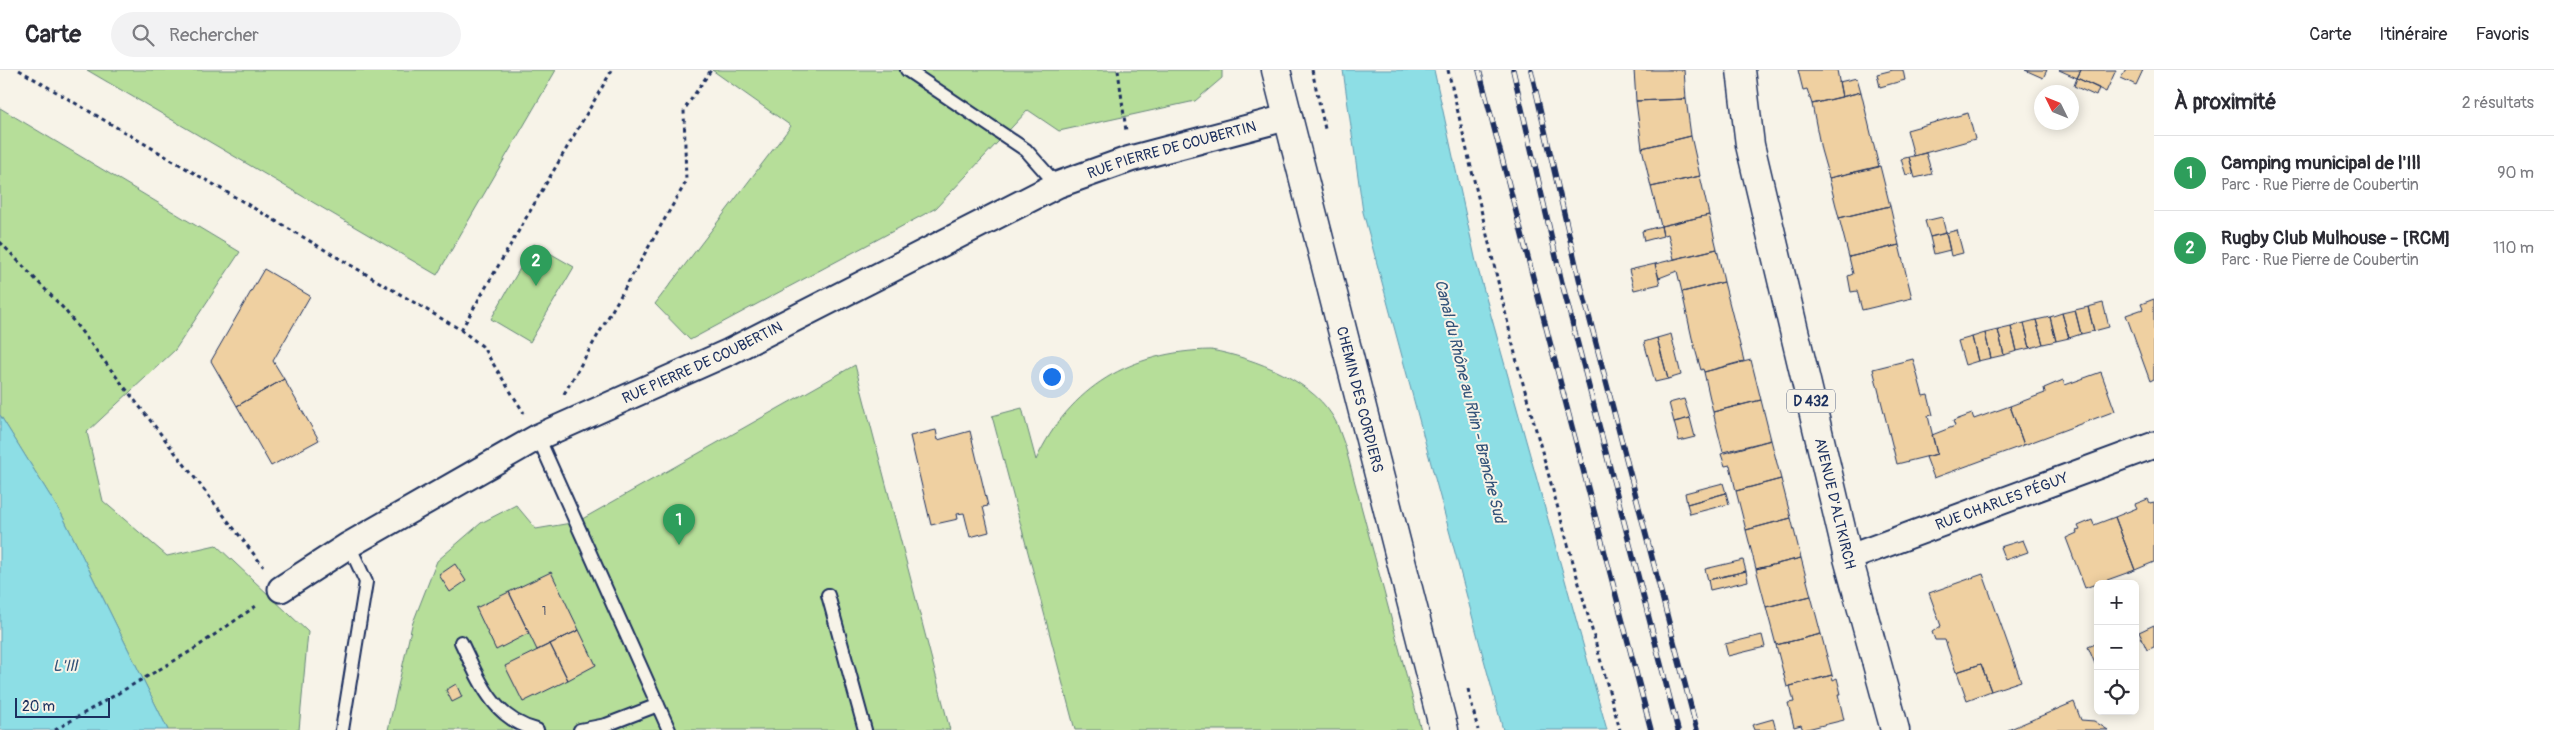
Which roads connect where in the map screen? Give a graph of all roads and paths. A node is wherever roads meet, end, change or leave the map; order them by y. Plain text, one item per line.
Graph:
1 (19, 70) edge
2 (612, 70) edge
3 (711, 70) edge
4 (907, 70) edge
5 (1118, 70) edge
6 (1276, 70) edge
7 (1448, 70) edge
8 (1741, 70) edge
9 (1289, 117) junction
10 (1130, 159) junction
11 (1057, 185) junction
12 (0, 242) edge
13 (461, 330) junction
14 (562, 396) dead end
15 (538, 437) junction
16 (2154, 445) edge
17 (349, 545) junction
18 (1848, 558) junction
19 (281, 589) junction
20 (828, 595) dead end
21 (461, 642) dead end
22 (658, 705) junction
23 (523, 728) edge
24 (55, 730) edge
25 (342, 730) edge
26 (537, 730) edge
27 (580, 730) edge
28 (669, 730) edge
29 (865, 730) edge
30 (1444, 730) edge
31 (1620, 730) edge
32 (1895, 730) edge

1 - 13 path
2 - 13 path
3 - 14 path
4 - 11 lane
5 - 10 path
6 - 9 street, CHEMIN DES CORDIERS
7 - 31 path
8 - 18 street, AVENUE D'ALTKIRCH / D 432
9 - 10 street, RUE PIERRE DE COUBERTIN
9 - 30 street, CHEMIN DES CORDIERS
10 - 11 street, RUE PIERRE DE COUBERTIN
11 - 15 street, RUE PIERRE DE COUBERTIN
12 - 19 path
13 - 15 path
15 - 17 street, RUE PIERRE DE COUBERTIN
15 - 22 lane
16 - 18 street, RUE CHARLES PÉGUY
17 - 19 street, RUE PIERRE DE COUBERTIN
17 - 25 lane
18 - 32 street, AVENUE D'ALTKIRCH / D 432
19 - 24 path
20 - 29 lane
21 - 23 lane
22 - 27 lane
22 - 28 lane
23 - 26 lane

